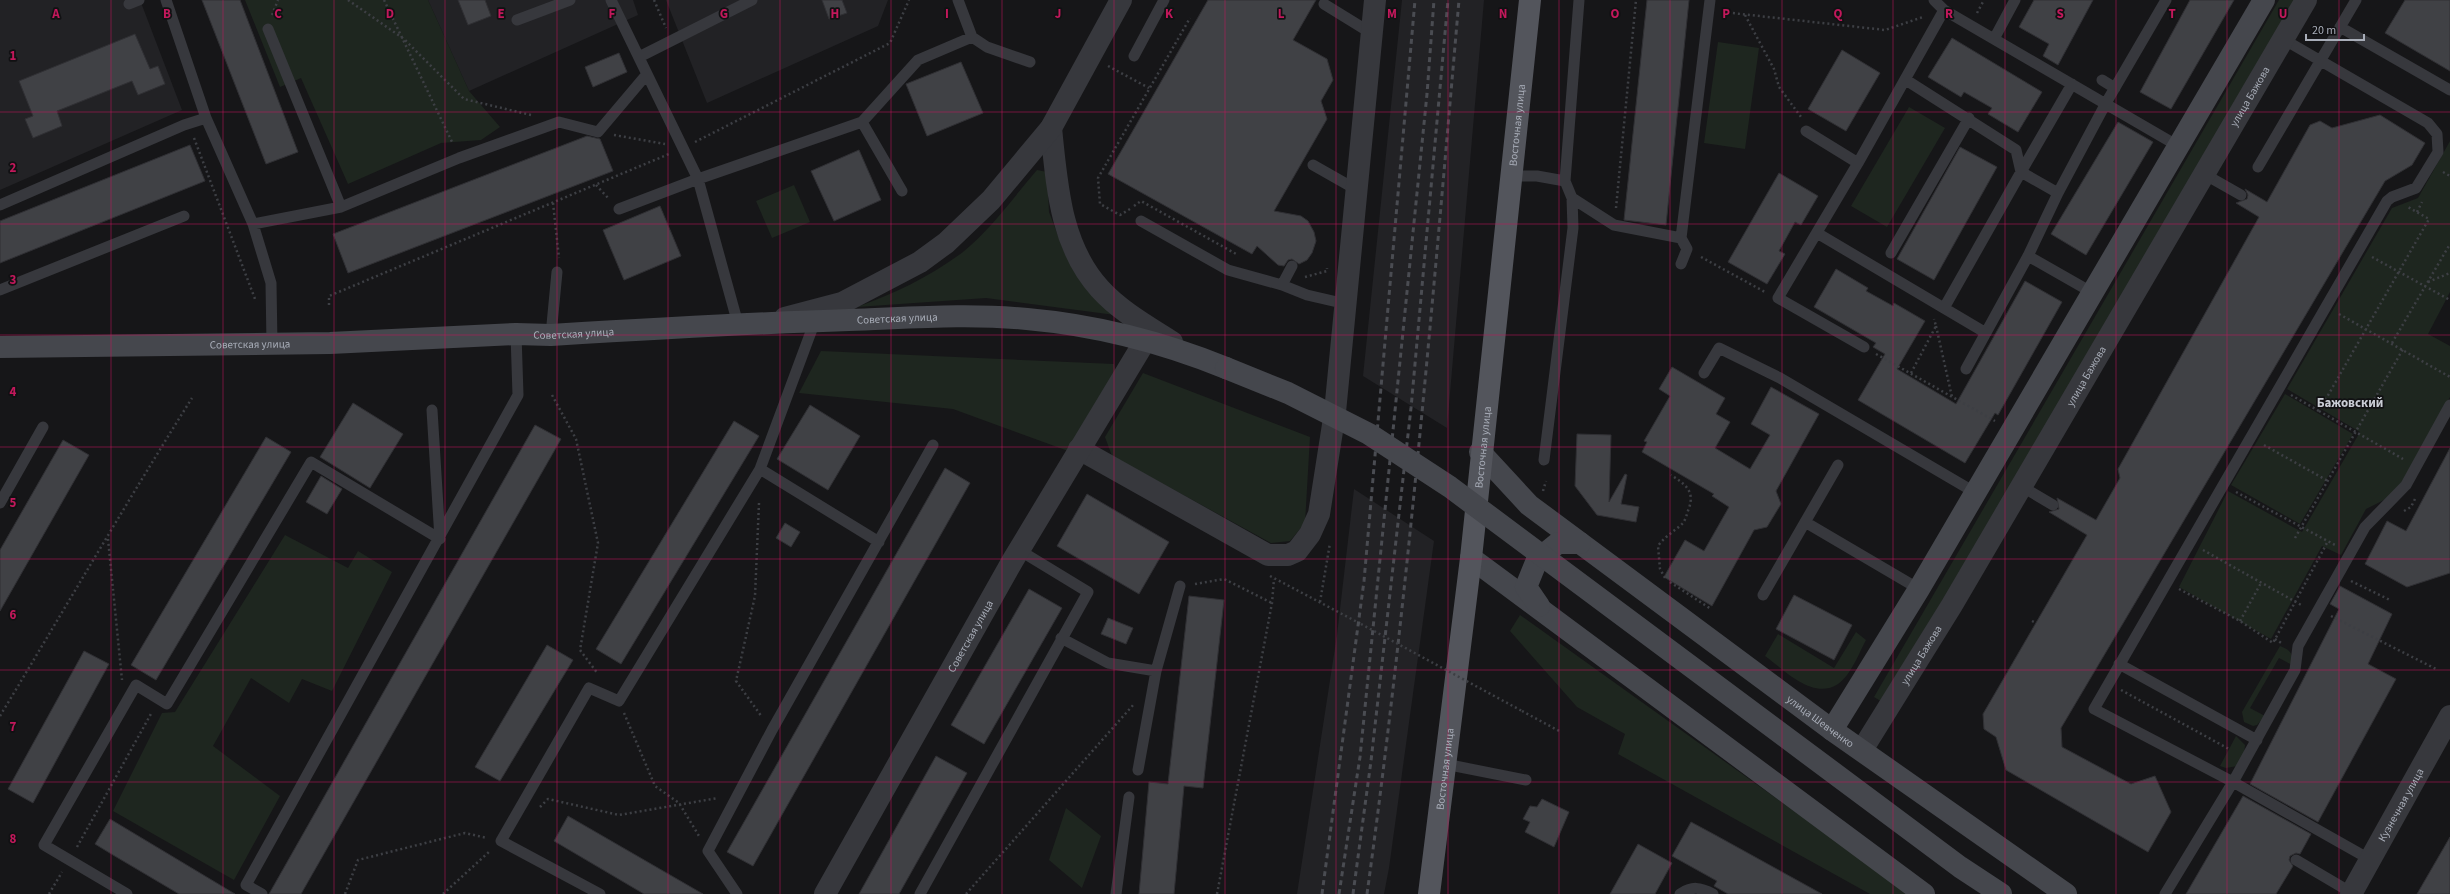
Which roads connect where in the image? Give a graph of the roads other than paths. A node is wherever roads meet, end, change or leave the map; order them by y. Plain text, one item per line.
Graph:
1 (166, 0) edge
2 (570, 0) edge
3 (611, 0) edge
4 (752, 0) edge
5 (958, 0) edge
6 (1121, 0) edge
7 (1375, 0) edge
8 (1530, 0) edge
9 (1579, 0) edge
10 (1934, 0) edge
11 (2015, 0) edge
12 (2166, 0) edge
13 (2264, 0) edge
14 (2306, 0) edge
15 (2356, 0) edge
16 (1160, 1) edge
17 (1324, 4) dead end
18 (1709, 5) edge
19 (1944, 10) junction
20 (517, 20) dead end
21 (2340, 27) junction
22 (268, 28) dead end
23 (1372, 33) junction
24 (972, 37) junction
25 (1994, 39) junction
26 (2283, 39) junction
27 (1134, 56) dead end
28 (639, 57) junction
29 (2321, 60) junction
30 (1030, 62) dead end
31 (647, 74) junction
32 (1906, 80) junction
33 (2102, 80) dead end
34 (2072, 84) junction
35 (2115, 88) junction
36 (2450, 90) edge
37 (2106, 103) junction
38 (206, 118) junction
39 (1969, 118) junction
40 (862, 122) junction
41 (1051, 128) junction
42 (1809, 133) road end
43 (2178, 146) junction
44 (1858, 163) junction
45 (1313, 165) dead end
46 (2258, 167) dead end
47 (2021, 172) junction
48 (2204, 174) junction
49 (1512, 176) junction
50 (698, 179) junction
51 (1565, 181) junction
52 (1356, 190) junction
53 (902, 191) dead end
54 (2058, 193) junction
55 (2241, 195) dead end
56 (1572, 198) junction
57 (0, 205) edge
58 (341, 207) junction
59 (618, 209) road end
60 (184, 216) dead end
61 (1141, 221) dead end
62 (253, 224) junction
63 (1817, 233) junction
64 (1681, 238) junction
65 (1891, 253) dead end
66 (2028, 256) junction
67 (1681, 264) dead end
68 (1290, 270) road end
69 (557, 272) road end
70 (1282, 285) junction
71 (0, 290) edge
72 (2093, 293) junction
73 (1346, 304) junction
74 (1944, 308) junction
75 (815, 321) junction
76 (766, 322) junction
77 (738, 324) junction
78 (1986, 333) junction
79 (516, 334) junction
80 (551, 335) junction
81 (1146, 341) junction
82 (272, 344) junction
83 (1864, 347) road end
84 (0, 348) edge
85 (1188, 352) junction
86 (1966, 369) dead end
87 (1704, 373) dead end
88 (2450, 405) edge
89 (432, 410) dead end
90 (43, 427) dead end
91 (932, 445) dead end
92 (1079, 449) junction
93 (1480, 452) junction
94 (1544, 460) dead end
95 (1838, 465) dead end
96 (760, 469) junction
97 (2021, 486) junction
98 (1976, 493) junction
99 (0, 503) edge
100 (2053, 505) dead end
101 (1805, 522) junction
102 (440, 539) junction
103 (879, 542) junction
104 (1580, 543) junction
105 (1019, 550) junction
106 (1470, 558) junction
107 (1180, 586) road end
108 (1919, 589) junction
109 (1762, 595) dead end
110 (1543, 612) junction
111 (1062, 638) junction
112 (2119, 664) junction
113 (1155, 676) junction
114 (2449, 722) edge
115 (1832, 730) junction
116 (2257, 740) junction
117 (1862, 750) junction
118 (1445, 764) junction
119 (1138, 770) dead end
120 (1526, 780) dead end
121 (2233, 782) junction
122 (1128, 797) dead end
123 (2296, 860) dead end
124 (2371, 860) junction
125 (2352, 893) edge
126 (127, 894) edge
127 (262, 894) edge
128 (600, 894) edge
129 (737, 894) edge
130 (825, 894) edge
131 (920, 894) edge
132 (1116, 894) edge
133 (1428, 894) edge
134 (1680, 894) edge
135 (1713, 894) edge
136 (1924, 894) edge
137 (2000, 894) edge
138 (2066, 894) edge
139 (2165, 894) edge

1 - 38 lane
2 - 20 lane
3 - 28 lane
4 - 28 lane
5 - 24 lane
6 - 41 street
7 - 23 street
8 - 49 main road, Восточная улица
9 - 51 lane
10 - 19 lane
11 - 25 lane
12 - 35 lane
13 - 43 main road
14 - 26 street, улица Бажова
15 - 21 lane
16 - 27 lane
17 - 23 lane
18 - 64 lane
19 - 25 lane
19 - 32 lane
21 - 29 lane
21 - 36 lane
22 - 58 lane
23 - 52 street
24 - 30 lane
24 - 40 lane
25 - 34 lane
26 - 29 lane
26 - 48 street, улица Бажова
28 - 31 lane
29 - 46 lane
29 - 112 lane
31 - 50 lane
31 - 58 lane
32 - 39 lane
32 - 44 lane
33 - 35 lane
34 - 37 lane
34 - 47 lane
35 - 37 lane
37 - 43 lane
37 - 54 lane
38 - 57 lane
38 - 62 lane
39 - 47 lane
39 - 65 lane
40 - 50 lane
40 - 53 lane
41 - 76 street
41 - 85 street
42 - 44 lane
43 - 72 main road
44 - 63 lane
45 - 52 lane
47 - 54 lane
47 - 74 lane
48 - 55 lane
48 - 97 street, улица Бажова
49 - 51 lane
49 - 93 main road, Восточная улица
50 - 59 lane
50 - 77 lane
51 - 56 lane
52 - 73 street
54 - 66 lane
56 - 64 lane
56 - 94 lane
58 - 62 lane
60 - 71 lane
61 - 70 lane
62 - 82 lane
63 - 74 lane
63 - 83 lane
64 - 67 lane
66 - 72 lane
66 - 78 lane
68 - 70 lane
69 - 80 lane
70 - 73 lane
72 - 98 main road
73 - 92 street
74 - 78 lane
75 - 76 main road, Советская улица
75 - 81 main road, Советская улица
75 - 96 lane
76 - 77 main road, Советская улица
77 - 80 main road, Советская улица
78 - 86 lane
79 - 80 main road, Советская улица
79 - 82 main road, Советская улица
79 - 102 lane
81 - 85 main road, Советская улица
81 - 92 street, Советская улица
82 - 84 main road, Советская улица
85 - 137 main road, Советская улица, bridge
87 - 98 lane
88 - 116 lane
89 - 102 lane
90 - 99 lane
91 - 103 lane
92 - 105 street, Советская улица
93 - 104 main road, улица Шевченко
93 - 106 main road, Восточная улица
95 - 101 lane
96 - 103 lane
96 - 128 lane
97 - 100 lane
97 - 117 street, улица Бажова
98 - 108 main road
101 - 108 lane
101 - 109 lane
102 - 126 lane
102 - 127 lane
103 - 129 lane
104 - 110 main road
104 - 115 main road, улица Шевченко
105 - 111 lane
105 - 130 street, Советская улица
106 - 110 main road
106 - 118 main road, Восточная улица
107 - 113 lane
108 - 115 main road
110 - 136 main road
111 - 113 lane
111 - 131 lane
112 - 116 lane
112 - 121 lane
113 - 119 lane
114 - 124 street, Кузнечная улица
115 - 117 main road, улица Шевченко
116 - 121 lane
117 - 138 main road, улица Шевченко
118 - 120 lane
118 - 133 main road, Восточная улица
121 - 124 lane
121 - 139 lane
122 - 132 lane
123 - 125 lane
124 - 125 street, Кузнечная улица
134 - 135 lane

